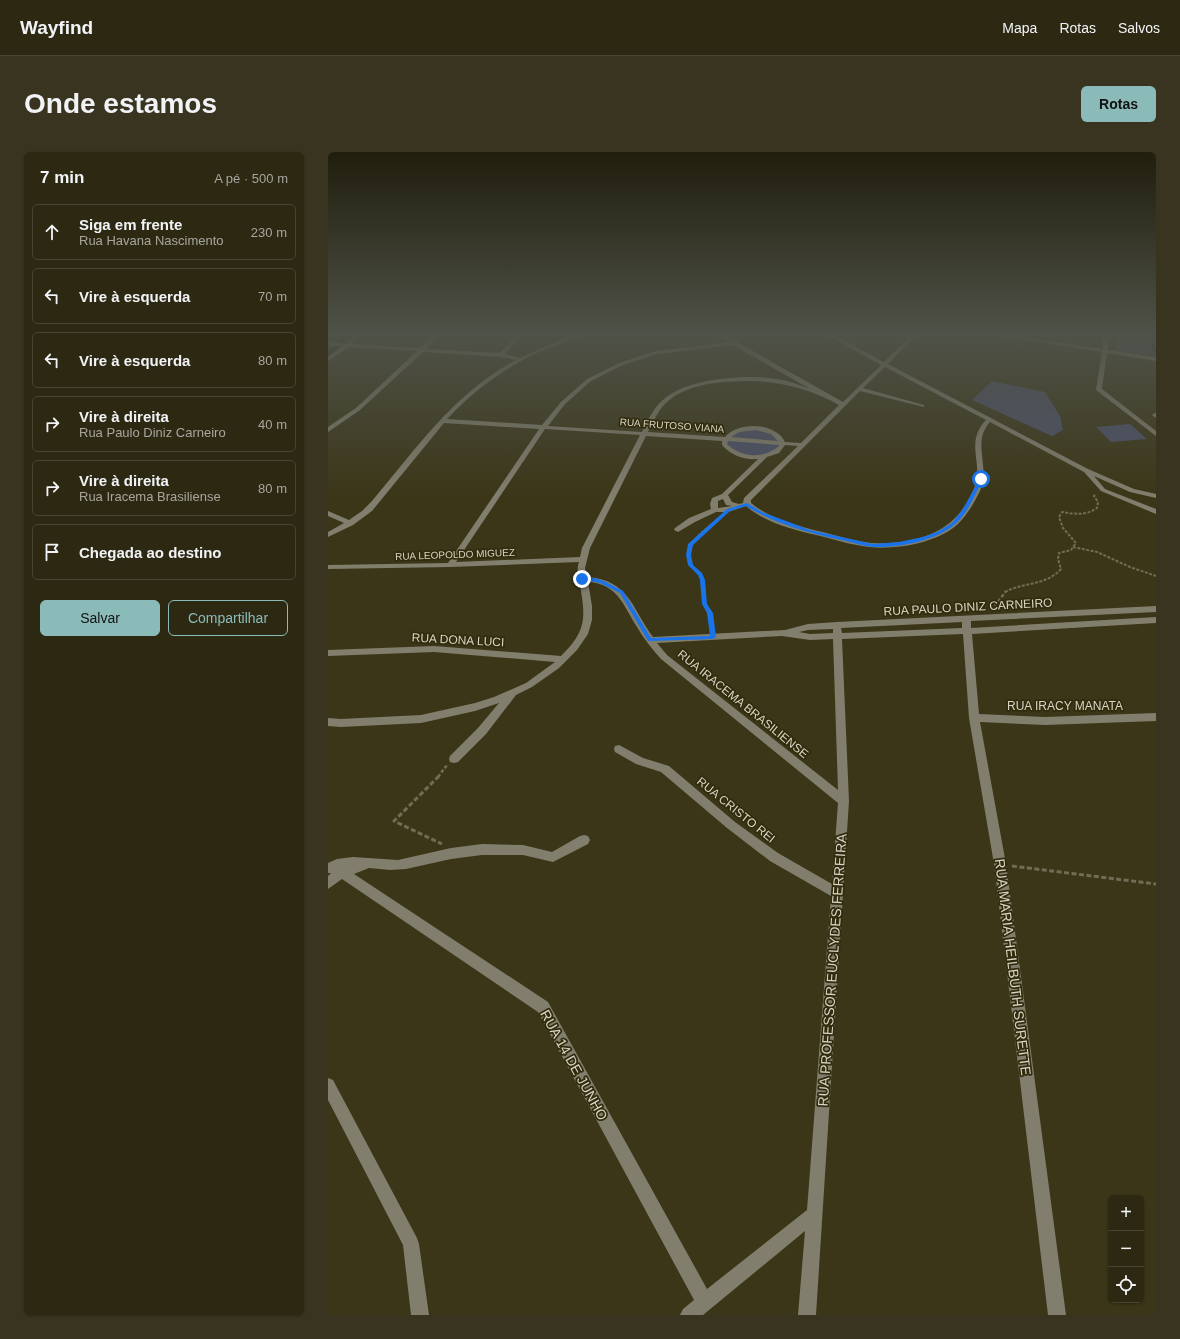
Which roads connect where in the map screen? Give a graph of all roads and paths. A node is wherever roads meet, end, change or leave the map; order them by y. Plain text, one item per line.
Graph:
1 (382, 387) edge
2 (478, 387) edge
3 (580, 387) edge
4 (693, 387) edge
5 (799, 387) edge
6 (812, 387) edge
7 (928, 387) edge
8 (1099, 387) edge
9 (859, 389) joint
10 (828, 396) junction
11 (843, 405) junction
12 (922, 406) dead end
13 (989, 420) junction
14 (442, 421) junction
15 (543, 428) junction
16 (328, 430) edge
17 (644, 433) junction
18 (1156, 434) edge
19 (726, 438) junction
20 (783, 443) junction
21 (804, 445) junction
22 (765, 456) junction
23 (1086, 470) junction
24 (1104, 490) junction
25 (724, 495) junction
26 (1156, 496) edge
27 (743, 505) junction
28 (715, 510) junction
29 (728, 510) junction
30 (1156, 512) edge
31 (328, 513) edge
32 (350, 523) junction
33 (678, 530) dead end
34 (328, 535) edge
35 (1073, 547) junction
36 (582, 559) junction
37 (450, 565) junction
38 (328, 567) edge
39 (1156, 576) edge
40 (582, 579) junction
41 (995, 606) dead end
42 (1156, 609) edge
43 (966, 620) junction
44 (1156, 620) edge
45 (967, 630) junction
46 (837, 631) junction
47 (713, 637) junction
48 (650, 640) junction
49 (328, 653) edge
50 (563, 659) junction
51 (512, 694) junction
52 (1156, 717) edge
53 (974, 718) junction
54 (328, 722) edge
55 (620, 749) dead end
56 (454, 759) joint
57 (844, 801) junction
58 (584, 840) dead end
59 (459, 852) junction
60 (1000, 864) junction
61 (334, 870) edge
62 (328, 883) edge
63 (1156, 884) edge
64 (837, 893) junction
65 (328, 1085) edge
66 (815, 1213) junction
67 (704, 1302) junction
68 (420, 1315) edge
69 (689, 1315) edge
70 (807, 1315) edge
71 (1057, 1315) edge

1 - 16 street
2 - 14 street
3 - 15 street
4 - 17 street
5 - 10 street
6 - 10 street
7 - 13 street
8 - 18 street
9 - 11 street
9 - 12 street
10 - 11 street
11 - 21 street
13 - 23 street
13 - 27 street
14 - 15 street, RUA FRUTOSO VIANA
14 - 32 street
15 - 17 street, RUA FRUTOSO VIANA
15 - 37 street
17 - 19 street, RUA FRUTOSO VIANA
17 - 36 street
19 - 20 street, RUA FRUTOSO VIANA
19 - 20 street
19 - 22 street
20 - 21 street, RUA FRUTOSO VIANA
20 - 22 street
21 - 27 street
22 - 25 street
23 - 24 street
23 - 26 street
24 - 30 street
24 - 35 path
25 - 27 street
25 - 28 street
27 - 29 street
28 - 29 street
28 - 33 street
29 - 47 path
31 - 32 street
32 - 34 street
35 - 39 path
35 - 41 path
36 - 37 street, RUA LEOPOLDO MIGUEZ
36 - 40 street
37 - 38 street, RUA LEOPOLDO MIGUEZ
40 - 48 street, RUA IRACEMA BRASILIENSE
40 - 50 street
42 - 43 street, RUA PAULO DINIZ CARNEIRO
43 - 45 street, RUA MARIA HEILBUTH SURETTE
43 - 46 street, RUA PAULO DINIZ CARNEIRO
44 - 45 street, RUA PAULO DINIZ CARNEIRO
45 - 46 street, RUA PAULO DINIZ CARNEIRO
45 - 53 street, RUA MARIA HEILBUTH SURETTE
46 - 47 street, RUA PAULO DINIZ CARNEIRO
46 - 57 street, RUA PROFESSOR EUCLYDES FERREIRA
47 - 48 street, RUA PAULO DINIZ CARNEIRO
48 - 57 street, RUA IRACEMA BRASILIENSE
49 - 50 street, RUA DONA LUCI
50 - 51 street
51 - 54 street
51 - 56 street
52 - 53 street, RUA IRACY MANATA
53 - 60 street, RUA MARIA HEILBUTH SURETTE
55 - 64 street, RUA CRISTO REI
56 - 59 path
57 - 64 street, RUA PROFESSOR EUCLYDES FERREIRA
58 - 59 street
59 - 61 street
60 - 63 path
60 - 71 street, RUA MARIA HEILBUTH SURETTE
61 - 62 street
61 - 67 street, RUA 14 DE JUNHO
64 - 66 street, RUA PROFESSOR EUCLYDES FERREIRA
65 - 68 street
66 - 67 street
66 - 70 street, RUA PROFESSOR EUCLYDES FERREIRA
67 - 69 street

